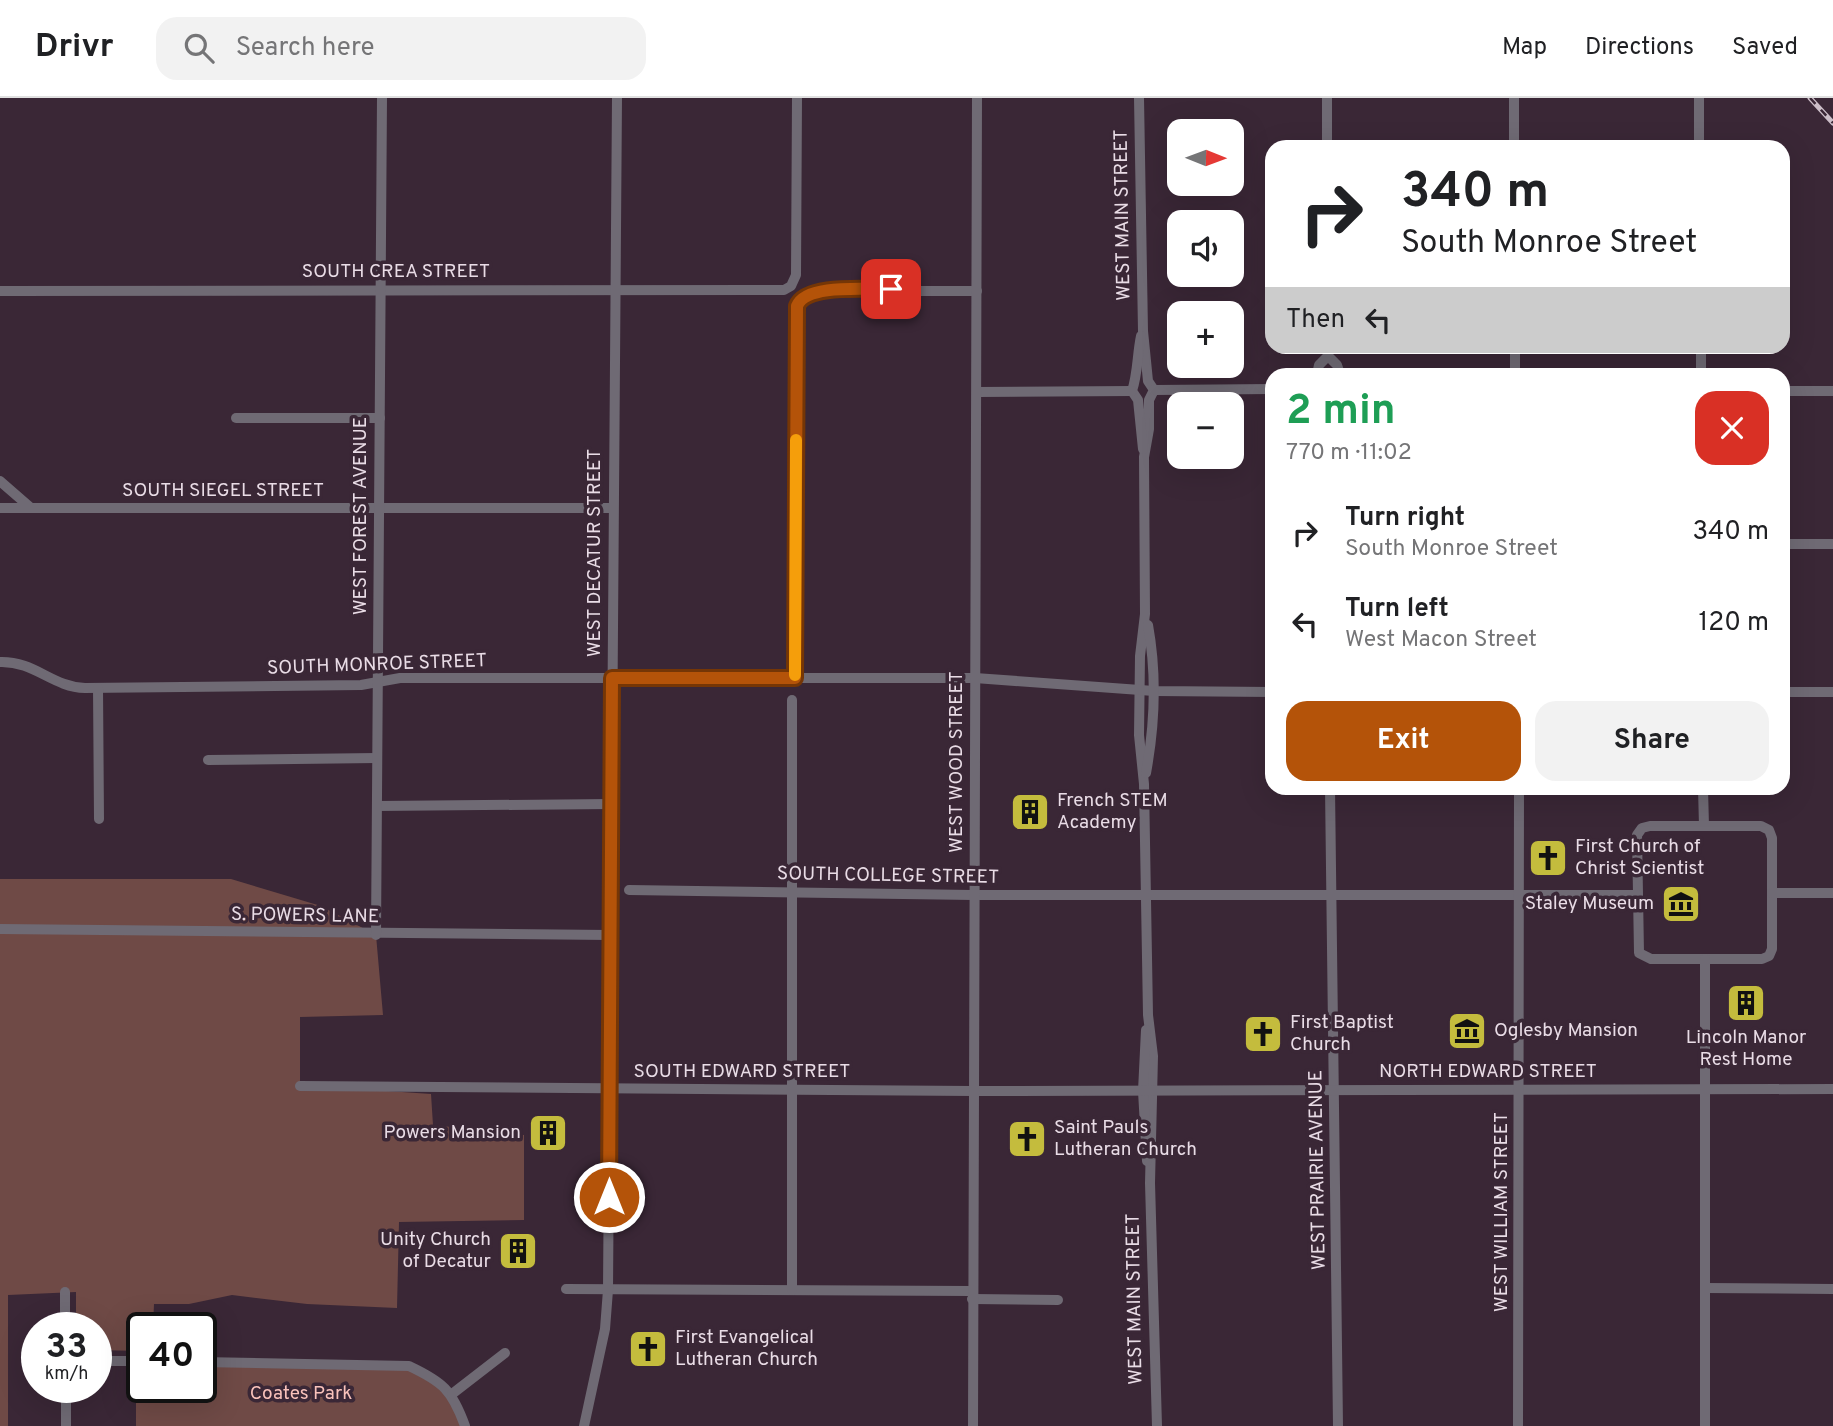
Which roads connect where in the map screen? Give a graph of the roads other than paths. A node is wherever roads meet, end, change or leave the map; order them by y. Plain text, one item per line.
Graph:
1 (382, 98) edge
2 (617, 98) edge
3 (797, 98) edge
4 (977, 98) edge
5 (1139, 98) edge
6 (1327, 98) edge
7 (1514, 98) edge
8 (1699, 98) edge
9 (1327, 140) edge
10 (1514, 140) edge
11 (1699, 140) edge
12 (380, 289) junction
13 (615, 289) junction
14 (0, 291) edge
15 (977, 291) junction
16 (1265, 389) edge
17 (1143, 391) junction
18 (1790, 391) edge
19 (1833, 391) edge
20 (977, 393) junction
21 (236, 418) dead end
22 (380, 418) junction
23 (0, 481) edge
24 (0, 508) edge
25 (31, 508) junction
26 (613, 508) junction
27 (379, 509) junction
28 (1790, 544) edge
29 (1833, 544) edge
30 (1145, 614) junction
31 (0, 662) edge
32 (612, 678) junction
33 (795, 678) junction
34 (975, 678) junction
35 (377, 682) junction
36 (98, 688) junction
37 (1139, 690) junction
38 (1154, 691) junction
39 (1265, 692) edge
40 (1790, 692) edge
41 (1833, 692) edge
42 (792, 700) dead end
43 (377, 758) junction
44 (208, 760) dead end
45 (1144, 784) junction
46 (1330, 795) edge
47 (1519, 795) edge
48 (1703, 795) edge
49 (611, 804) junction
50 (377, 806) junction
51 (99, 819) dead end
52 (1703, 826) junction
53 (629, 890) dead end
54 (792, 892) junction
55 (1772, 893) junction
56 (1833, 893) edge
57 (1520, 894) junction
58 (973, 895) junction
59 (1637, 895) junction
60 (1146, 896) junction
61 (1331, 896) junction
62 (0, 929) edge
63 (376, 935) junction
64 (610, 935) junction
65 (1705, 959) junction
66 (300, 1086) dead end
67 (609, 1089) junction
68 (1520, 1089) junction
69 (1704, 1089) junction
70 (1833, 1089) edge
71 (791, 1090) junction
72 (973, 1091) junction
73 (1148, 1091) junction
74 (1335, 1091) junction
75 (1705, 1288) junction
76 (566, 1289) dead end
77 (1833, 1289) edge
78 (608, 1290) junction
79 (792, 1290) junction
80 (65, 1292) dead end
81 (972, 1295) junction
82 (1058, 1300) dead end
83 (65, 1312) edge
84 (505, 1353) dead end
85 (217, 1362) edge
86 (452, 1394) junction
87 (65, 1403) edge
88 (1156, 1422) edge
89 (66, 1426) edge
90 (465, 1426) edge
91 (584, 1426) edge
92 (973, 1426) edge
93 (1338, 1426) edge
94 (1518, 1426) edge
95 (1705, 1426) edge

1 - 12 street, WEST FOREST AVENUE
2 - 13 street, WEST DECATUR STREET
3 - 13 street, SOUTH CREA STREET
4 - 15 street, WEST WOOD STREET
5 - 17 street, WEST MAIN STREET
6 - 9 street
7 - 10 street
8 - 11 street
12 - 13 street, SOUTH CREA STREET
12 - 14 street, SOUTH CREA STREET
12 - 22 street, WEST FOREST AVENUE
13 - 26 street, WEST DECATUR STREET
15 - 20 street, WEST WOOD STREET
15 - 33 street
16 - 17 street
17 - 20 street
17 - 30 street, WEST MAIN STREET
18 - 19 street
20 - 34 street, WEST WOOD STREET
21 - 22 street
22 - 27 street, WEST FOREST AVENUE
23 - 25 street
24 - 25 street, SOUTH SIEGEL STREET
25 - 27 street, SOUTH SIEGEL STREET
26 - 27 street, SOUTH SIEGEL STREET
26 - 32 street, WEST DECATUR STREET
27 - 35 street, WEST FOREST AVENUE
28 - 29 street
30 - 37 street, WEST MAIN STREET
30 - 38 street, WEST MAIN STREET
31 - 36 street, SOUTH MONROE STREET
32 - 33 street, SOUTH MONROE STREET
32 - 35 street, SOUTH MONROE STREET
32 - 49 street, WEST DECATUR STREET
33 - 34 street, SOUTH MONROE STREET
34 - 37 street, SOUTH MONROE STREET
34 - 58 street, WEST WOOD STREET
35 - 36 street, SOUTH MONROE STREET
35 - 43 street, WEST FOREST AVENUE
36 - 51 street
37 - 38 street, SOUTH MONROE STREET
37 - 45 street, WEST MAIN STREET
38 - 39 street, SOUTH MONROE STREET
38 - 45 street, WEST MAIN STREET
40 - 41 street
42 - 54 street
43 - 44 street
43 - 50 street, WEST FOREST AVENUE
45 - 60 street, WEST MAIN STREET
46 - 61 street, WEST PRAIRIE AVENUE
47 - 57 street, WEST WILLIAM STREET
48 - 52 street
49 - 50 street
49 - 64 street, WEST DECATUR STREET
50 - 63 street, WEST FOREST AVENUE
52 - 55 street
52 - 59 street
53 - 54 street, SOUTH COLLEGE STREET
54 - 58 street, SOUTH COLLEGE STREET
54 - 71 street
55 - 56 street
55 - 65 street
57 - 59 street, SOUTH COLLEGE STREET
57 - 61 street, SOUTH COLLEGE STREET
57 - 68 street, WEST WILLIAM STREET
58 - 60 street, SOUTH COLLEGE STREET
58 - 72 street, WEST WOOD STREET
59 - 65 street
60 - 61 street, SOUTH COLLEGE STREET
60 - 73 street, WEST MAIN STREET
61 - 74 street, WEST PRAIRIE AVENUE
62 - 63 street, S. POWERS LANE
63 - 64 street, S. POWERS LANE
64 - 67 street, WEST DECATUR STREET
65 - 69 street
66 - 67 street, SOUTH EDWARD STREET
67 - 71 street, SOUTH EDWARD STREET
67 - 78 street, WEST DECATUR STREET
68 - 69 street, NORTH EDWARD STREET
68 - 74 street, NORTH EDWARD STREET
68 - 94 street, WEST WILLIAM STREET
69 - 70 street, NORTH EDWARD STREET
69 - 75 street
71 - 72 street, SOUTH EDWARD STREET
71 - 79 street
72 - 73 street, SOUTH EDWARD STREET
72 - 81 street, WEST WOOD STREET
73 - 74 street, NORTH EDWARD STREET
73 - 88 street, WEST MAIN STREET
74 - 93 street, WEST PRAIRIE AVENUE
75 - 77 street
75 - 95 street
76 - 78 street
78 - 79 street
78 - 91 street, WEST DECATUR STREET
79 - 81 street
80 - 83 street
81 - 82 street
81 - 92 street, WEST WOOD STREET
84 - 86 street
85 - 86 street
86 - 90 street
87 - 89 street

